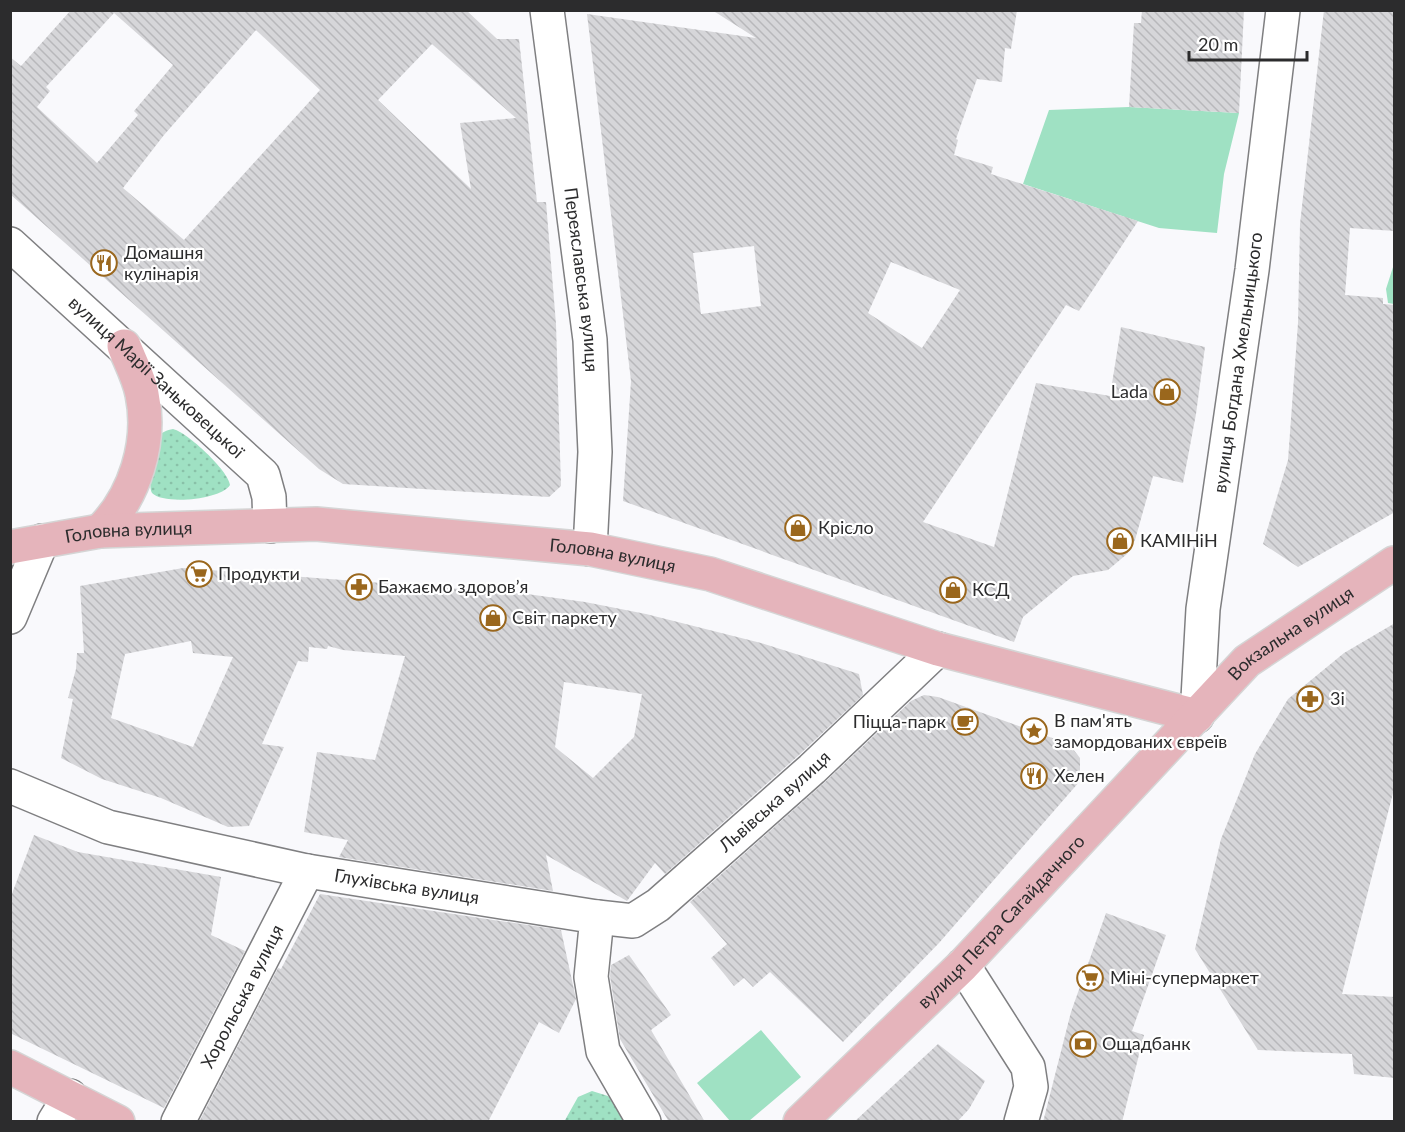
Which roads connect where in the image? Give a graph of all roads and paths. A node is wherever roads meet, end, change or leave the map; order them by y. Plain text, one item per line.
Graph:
1 (547, 10) edge
2 (1283, 10) edge
3 (10, 244) edge
4 (124, 346) junction
5 (270, 526) junction
6 (99, 531) junction
7 (26, 544) edge
8 (590, 549) junction
9 (1395, 563) edge
10 (10, 617) edge
11 (938, 649) junction
12 (1197, 716) junction
13 (10, 786) edge
14 (307, 871) junction
15 (597, 917) junction
16 (963, 964) junction
17 (10, 1067) edge
18 (62, 1109) edge
19 (118, 1122) edge
20 (178, 1122) edge
21 (644, 1122) edge
22 (800, 1122) edge
23 (1021, 1122) edge

1 - 8 street, Переяславська вулиця
2 - 12 street, вулиця Богдана Хмельницького
3 - 4 street, вулиця Марії Заньковецької
4 - 5 street, вулиця Марії Заньковецької
4 - 6 main road
5 - 6 main road, Головна вулиця
5 - 8 main road, Головна вулиця
6 - 7 main road, Головна вулиця
7 - 10 street
8 - 11 main road, Головна вулиця
9 - 12 main road, Вокзальна вулиця
11 - 12 main road, Головна вулиця
11 - 15 street, Львівська вулиця
12 - 16 main road, вулиця Петра Сагайдачного
13 - 14 street, Глухівська вулиця
14 - 15 street, Глухівська вулиця
14 - 20 street, Хорольська вулиця
15 - 21 street
16 - 22 main road, вулиця Петра Сагайдачного
16 - 23 street
17 - 18 main road
18 - 19 main road

